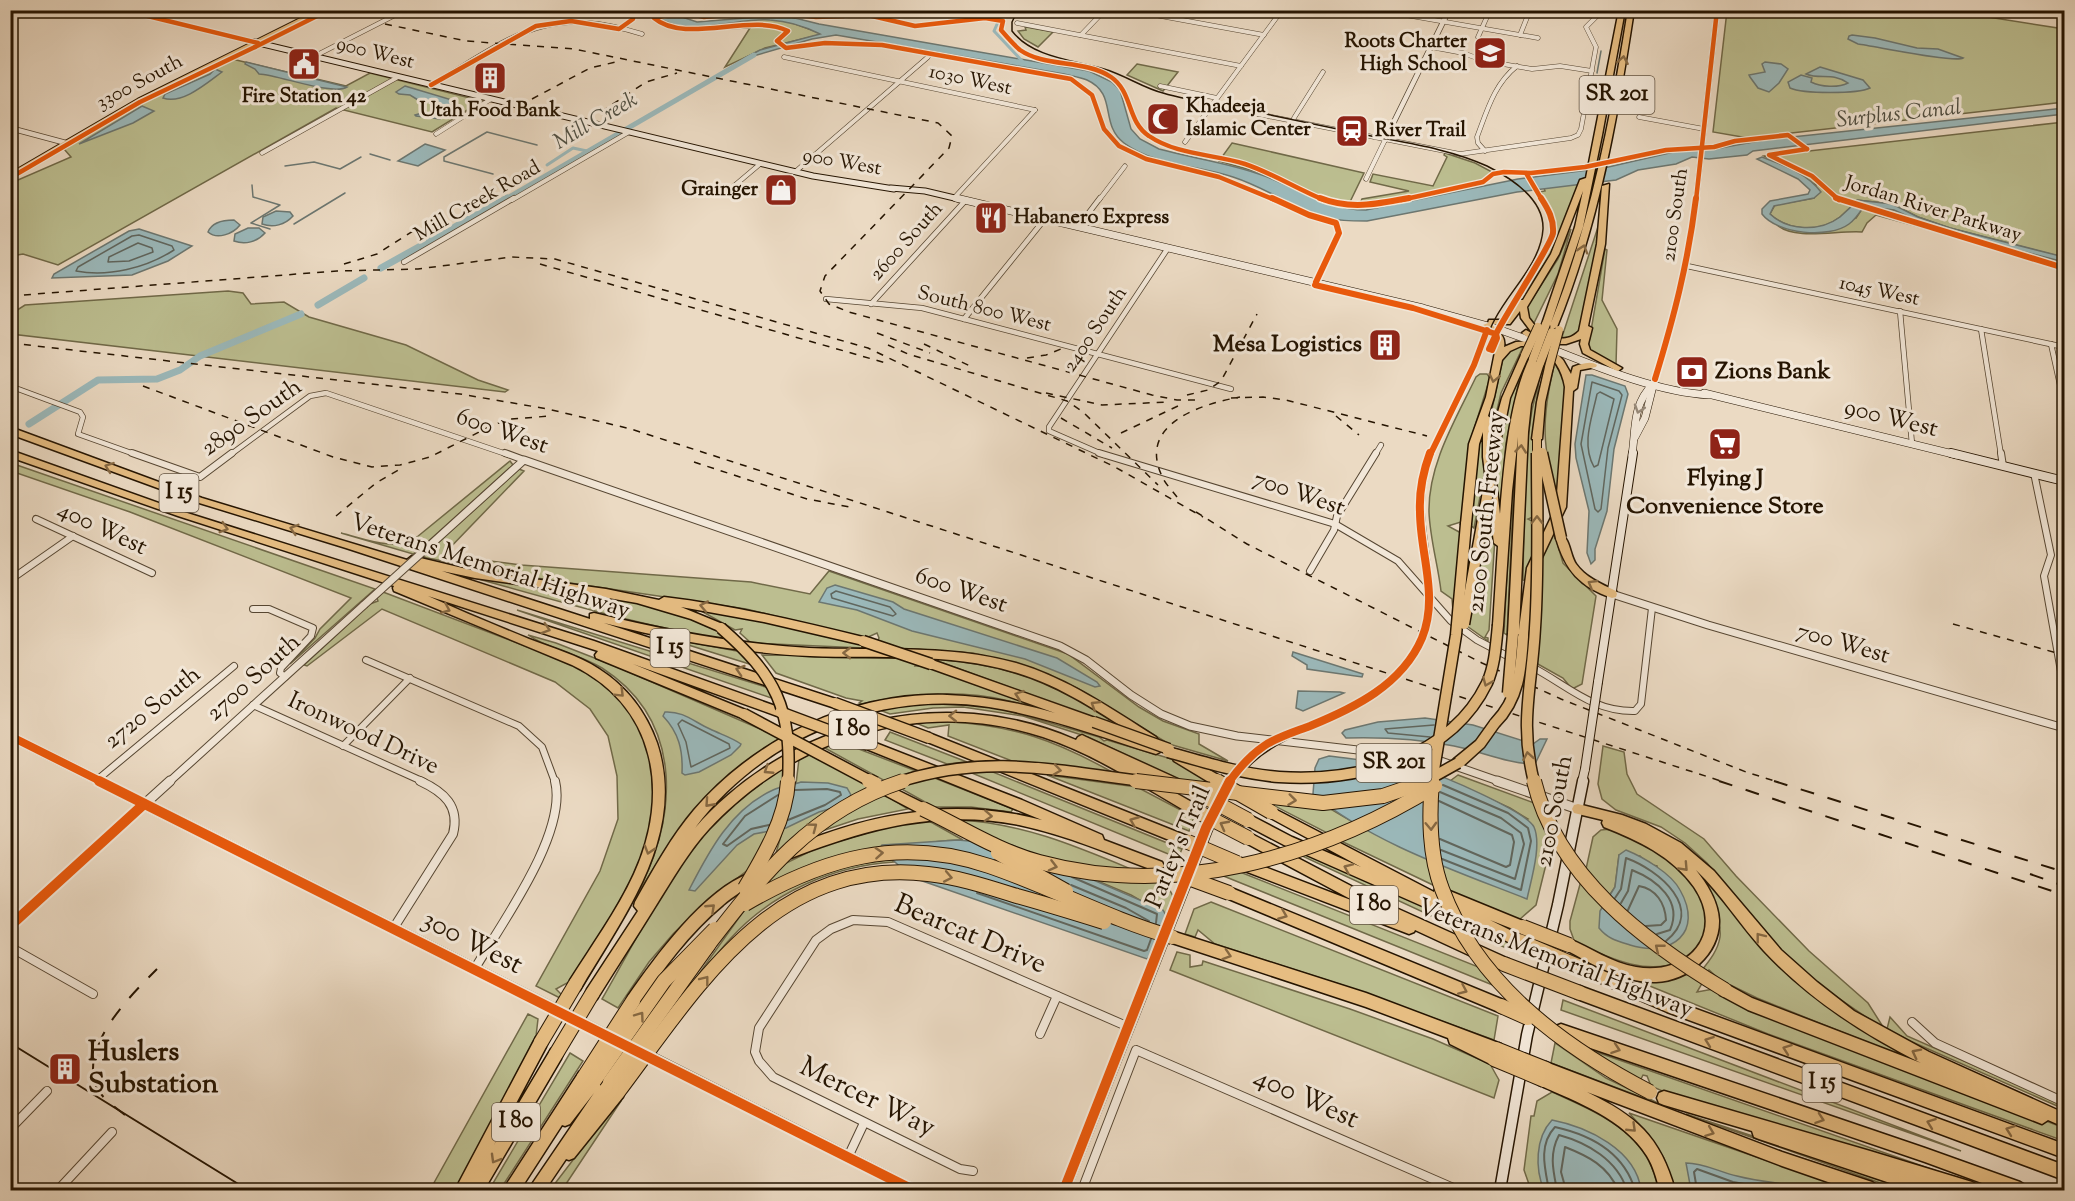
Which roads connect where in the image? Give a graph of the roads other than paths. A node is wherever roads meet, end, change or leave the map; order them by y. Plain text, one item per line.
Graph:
1 (123, 10) edge
2 (322, 10) edge
3 (405, 10) edge
4 (633, 10) edge
5 (1105, 10) edge
6 (1128, 10) edge
7 (1282, 10) edge
8 (1377, 10) edge
9 (1449, 10) edge
10 (1490, 10) edge
11 (1530, 10) edge
12 (1603, 10) edge
13 (1617, 10) edge
14 (1622, 10) edge
15 (1631, 10) edge
16 (1638, 10) edge
17 (1717, 10) edge
18 (1444, 22) junction
19 (1017, 23) dead end
20 (1482, 28) junction
21 (619, 29) junction
22 (1628, 32) junction
23 (642, 34) dead end
24 (1081, 35) junction
25 (1264, 35) junction
26 (1520, 35) junction
27 (1478, 37) dead end
28 (1538, 38) dead end
29 (256, 42) junction
30 (1431, 47) junction
31 (1616, 49) junction
32 (315, 56) junction
33 (784, 57) dead end
34 (928, 57) dead end
35 (1501, 64) junction
36 (1241, 66) junction
37 (1517, 66) junction
38 (1592, 71) junction
39 (1323, 72) dead end
40 (1505, 75) junction
41 (398, 77) junction
42 (899, 82) junction
43 (431, 85) junction
44 (1160, 86) dead end
45 (1217, 98) junction
46 (491, 99) junction
47 (1213, 104) junction
48 (1639, 117) dead end
49 (1294, 118) junction
50 (10, 128) edge
51 (1704, 129) junction
52 (624, 131) junction
53 (436, 134) dead end
54 (1386, 138) junction
55 (1185, 142) dead end
56 (63, 143) junction
57 (1485, 151) junction
58 (262, 153) dead end
59 (760, 164) junction
60 (1125, 166) dead end
61 (795, 172) junction
62 (10, 173) edge
63 (1366, 179) dead end
64 (1586, 184) junction
65 (1603, 186) junction
66 (728, 190) dead end
67 (954, 198) junction
68 (964, 201) junction
69 (1044, 220) junction
70 (1078, 227) junction
71 (1335, 244) dead end
72 (1168, 248) junction
73 (404, 262) dead end
74 (1550, 263) junction
75 (1687, 266) junction
76 (1316, 282) junction
77 (825, 299) dead end
78 (871, 304) junction
79 (1588, 311) junction
80 (1900, 311) junction
81 (964, 319) junction
82 (1489, 324) junction
83 (1550, 326) junction
84 (1981, 329) junction
85 (1524, 335) joint
86 (1542, 342) junction
87 (2051, 344) junction
88 (2064, 347) edge
89 (1562, 350) junction
90 (1099, 354) junction
91 (1499, 358) junction
92 (1537, 361) junction
93 (1593, 365) junction
94 (1618, 368) junction
95 (1654, 381) junction
96 (10, 386) edge
97 (1232, 389) dead end
98 (326, 393) joint
99 (1490, 397) junction
100 (2064, 402) edge
101 (1569, 405) junction
102 (1049, 427) joint
103 (10, 430) edge
104 (1539, 440) junction
105 (1912, 444) junction
106 (1381, 445) dead end
107 (10, 453) edge
108 (524, 460) junction
109 (2003, 466) junction
110 (2034, 473) junction
111 (2064, 481) edge
112 (36, 519) dead end
113 (1335, 524) junction
114 (73, 536) junction
115 (350, 545) junction
116 (334, 562) junction
117 (1310, 571) dead end
118 (152, 573) dead end
119 (10, 580) edge
120 (1501, 585) junction
121 (1612, 594) junction
122 (615, 595) junction
123 (504, 596) junction
124 (1652, 608) junction
125 (253, 609) dead end
126 (1518, 635) junction
127 (590, 644) junction
128 (366, 660) dead end
129 (234, 666) dead end
130 (285, 677) junction
131 (410, 678) junction
132 (2064, 688) edge
133 (1446, 697) junction
134 (253, 705) junction
135 (987, 719) junction
136 (1092, 726) junction
137 (2064, 728) edge
138 (10, 736) edge
139 (343, 746) junction
140 (1466, 758) junction
141 (97, 780) junction
142 (144, 804) junction
143 (923, 808) junction
144 (1578, 809) junction
145 (1339, 849) junction
146 (1158, 866) junction
147 (10, 926) edge
148 (393, 928) junction
149 (1499, 931) junction
150 (1172, 937) junction
151 (10, 946) edge
152 (705, 949) junction
153 (1504, 964) junction
154 (474, 970) junction
155 (596, 989) junction
156 (93, 994) dead end
157 (1057, 996) junction
158 (1912, 1022) dead end
159 (1124, 1024) dead end
160 (1041, 1034) dead end
161 (755, 1049) joint
162 (1545, 1075) junction
163 (589, 1079) junction
164 (614, 1087) junction
165 (47, 1091) dead end
166 (1657, 1095) junction
167 (2064, 1102) edge
168 (2064, 1120) edge
169 (864, 1123) junction
170 (2064, 1126) edge
171 (10, 1129) edge
172 (112, 1132) dead end
173 (2064, 1150) edge
174 (848, 1157) junction
175 (974, 1171) dead end
176 (2064, 1173) edge
177 (513, 1189) edge
178 (58, 1191) edge
179 (462, 1191) edge
180 (477, 1191) edge
181 (538, 1191) edge
182 (914, 1191) edge
183 (1082, 1191) edge
184 (1458, 1191) edge
185 (1500, 1191) edge
186 (1667, 1191) edge
187 (1872, 1191) edge
188 (1932, 1191) edge
189 (1972, 1191) edge
190 (2020, 1191) edge

1 - 29 street, 900 West
2 - 29 main road, 3300 South
3 - 32 street
4 - 21 street
5 - 24 street
6 - 25 street
7 - 25 street
8 - 18 street
9 - 18 street
10 - 20 street
11 - 26 street
12 - 38 street
13 - 31 highway
14 - 31 highway, SR 201
15 - 22 highway, SR 201
16 - 22 highway
17 - 51 street, 2100 South
18 - 20 street
18 - 30 street
19 - 24 street
20 - 26 street
20 - 27 street
21 - 23 street
21 - 43 street
65 -> 22 highway, SR 201
24 - 36 street
25 - 36 street
26 - 28 street
29 - 32 main road, 900 West
29 - 56 main road, 3300 South
30 - 35 street
30 - 54 street
31 - 64 highway, SR 201
32 - 41 main road, 900 West
33 - 42 street, 1030 West
34 - 42 street
35 - 37 street
35 - 40 street
36 - 45 street
37 - 38 street
37 - 40 street
38 - 57 street
39 - 49 street
40 - 57 street
41 - 43 main road, 900 West
41 - 58 street
42 - 61 street
42 - 67 street, 1030 West
43 - 46 main road, 900 West
44 - 45 street
45 - 47 street
46 - 52 main road, 900 West
46 - 53 street
47 - 49 street
47 - 54 street
47 - 55 street
48 - 51 street
49 - 54 street
50 - 56 street
51 - 75 street, 2100 South
52 - 59 main road, 900 West
52 - 73 street, Mill Creek Road
54 - 57 street
54 - 63 street
56 - 62 main road, 3300 South
59 - 61 main road, 900 West
59 - 66 street
60 - 70 street
61 - 67 main road, 900 West
64 - 74 highway
64 - 83 highway, 2100 South Freeway / SR 201
65 - 79 highway
83 -> 65 highway
67 - 68 main road, 900 West
68 - 69 main road, 900 West
68 - 78 street, 2600 South
69 - 70 main road, 900 West
69 - 81 street
70 - 72 main road, 900 West
71 - 76 street
72 - 76 main road, 900 West
72 - 90 street, 2400 South
74 - 82 highway
74 - 86 highway
75 - 80 street, 1045 West
75 - 95 street, 2100 South
76 - 82 main road, 900 West
77 - 78 street, South 800 West
78 - 81 street, South 800 West
79 - 86 highway
79 - 94 highway
80 - 84 street, 1045 West
80 - 105 street
81 - 90 street, South 800 West
82 - 85 main road, 900 West
82 - 91 highway
83 - 92 highway, bridge
83 - 92 highway, 2100 South Freeway / SR 201, bridge
84 - 87 street, 1045 West
84 - 109 street
85 - 86 highway
86 - 89 highway
86 - 91 highway
86 - 101 highway
87 - 88 street, 1045 West
87 - 100 street
89 - 93 main road, 900 West
89 - 94 main road, 900 West
90 - 97 street, South 800 West
90 - 102 street, 2400 South
91 -> 99 highway
92 - 104 highway
92 - 120 highway, 2100 South Freeway / SR 201
126 -> 92 highway, 2100 South Freeway / SR 201
92 - 133 highway, bridge
93 - 95 main road, 900 West
93 - 101 highway
94 - 95 main road, 900 West
95 - 105 main road, 900 West
95 - 121 main road, 2100 South
96 - 98 street, 2890 South
98 - 108 street, 600 West
99 - 120 highway
99 - 133 highway, bridge
101 - 126 highway
102 - 113 street, 700 West
115 -> 103 highway, Veterans Memorial Highway / I 15
121 -> 104 highway, bridge
170 -> 104 highway, bridge
105 - 109 main road, 900 West
106 - 113 street
107 -> 116 highway, Veterans Memorial Highway / I 15
108 - 130 street, 2700 South, bridge
108 - 144 street, 600 West
109 - 110 main road, 900 West
110 - 111 main road, 900 West
110 - 132 street
112 - 114 street, 400 West
113 - 117 street
113 - 124 street, 700 West
114 - 118 street, 400 West
114 - 119 street
115 - 122 highway
115 - 123 highway, Veterans Memorial Highway / I 15
116 -> 127 highway, Veterans Memorial Highway / I 15
116 -> 179 highway, bridge
120 -> 136 highway, 2100 South Freeway / SR 201, bridge
121 - 124 street, 700 West
121 - 144 main road, 2100 South, bridge
136 -> 122 highway, bridge
122 - 152 highway, bridge
145 -> 123 highway, bridge
153 -> 123 highway, Veterans Memorial Highway / I 15, bridge
124 - 137 street, 700 West
125 - 130 street
126 - 140 highway, SR 201, bridge
127 - 143 highway, bridge
127 - 146 highway, Veterans Memorial Highway / I 15, bridge
128 - 131 street
129 - 141 street, 2720 South
130 - 134 street, 2700 South
131 - 139 street
131 - 154 street
133 -> 166 highway, bridge
134 - 139 street, Ironwood Drive
134 - 142 street, 2700 South
149 -> 135 highway, bridge
153 -> 135 highway, I 80, bridge
135 -> 155 highway, I 80
136 -> 155 highway
138 - 141 main road, 300 West
139 - 148 street, Ironwood Drive
143 -> 140 highway, bridge
152 -> 140 highway, bridge
141 - 142 main road, 300 West
142 - 147 street, 2700 South
142 - 148 main road, 300 West
143 - 150 highway, bridge
144 -> 145 highway, bridge
168 -> 144 highway
144 - 185 main road, 2100 South
145 - 149 highway
163 -> 146 highway, bridge
146 -> 190 highway, Veterans Memorial Highway / I 15, bridge
148 - 154 main road, 300 West
173 -> 149 highway, bridge
150 -> 162 highway, bridge
163 -> 150 highway, bridge
164 -> 150 highway, bridge
151 - 156 street
152 - 164 highway, bridge
176 -> 153 highway, Veterans Memorial Highway / I 15, bridge
154 - 174 main road, 300 West
155 -> 180 highway, I 80, bridge
157 - 159 street, Bearcat Drive
157 - 160 street
157 - 161 street, Bearcat Drive
158 - 167 street
161 - 169 street, Mercer Way
162 -> 186 highway
162 -> 187 highway
163 - 177 highway
164 - 181 highway
165 - 171 street
166 - 188 highway
166 - 189 highway
169 - 174 street
169 - 175 street, Mercer Way
172 - 178 street
174 - 182 main road, 300 West
183 - 184 street, 400 West

